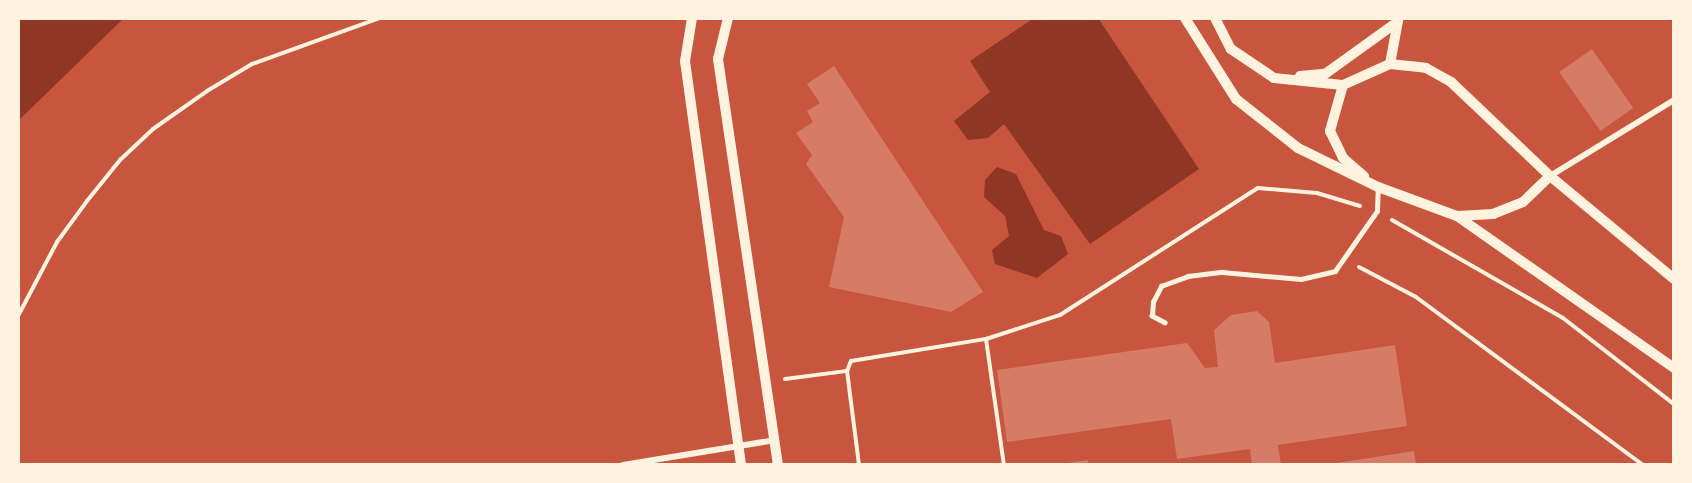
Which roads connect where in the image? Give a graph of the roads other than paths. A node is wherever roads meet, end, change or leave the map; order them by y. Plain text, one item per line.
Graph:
1 (692, 18) edge
2 (728, 18) edge
3 (1185, 18) edge
4 (1215, 18) edge
5 (1398, 20) edge
6 (1390, 64) junction
7 (1274, 78) junction
8 (1343, 85) junction
9 (1674, 100) edge
10 (1550, 176) junction
11 (1378, 187) junction
12 (1457, 216) junction
13 (1674, 279) edge
14 (1165, 323) dead end
15 (1674, 368) edge
16 (775, 440) junction
17 (739, 445) junction
18 (623, 465) edge
19 (741, 465) edge
20 (778, 465) edge

1 - 17 street
2 - 16 street
3 - 11 street
4 - 7 street
5 - 6 street
5 - 7 street
6 - 8 street
6 - 10 street
7 - 8 street
8 - 11 street
9 - 10 street
10 - 12 street
10 - 13 street
11 - 12 street
11 - 14 lane
12 - 15 street
16 - 17 street
16 - 20 street
17 - 18 street
17 - 19 street

